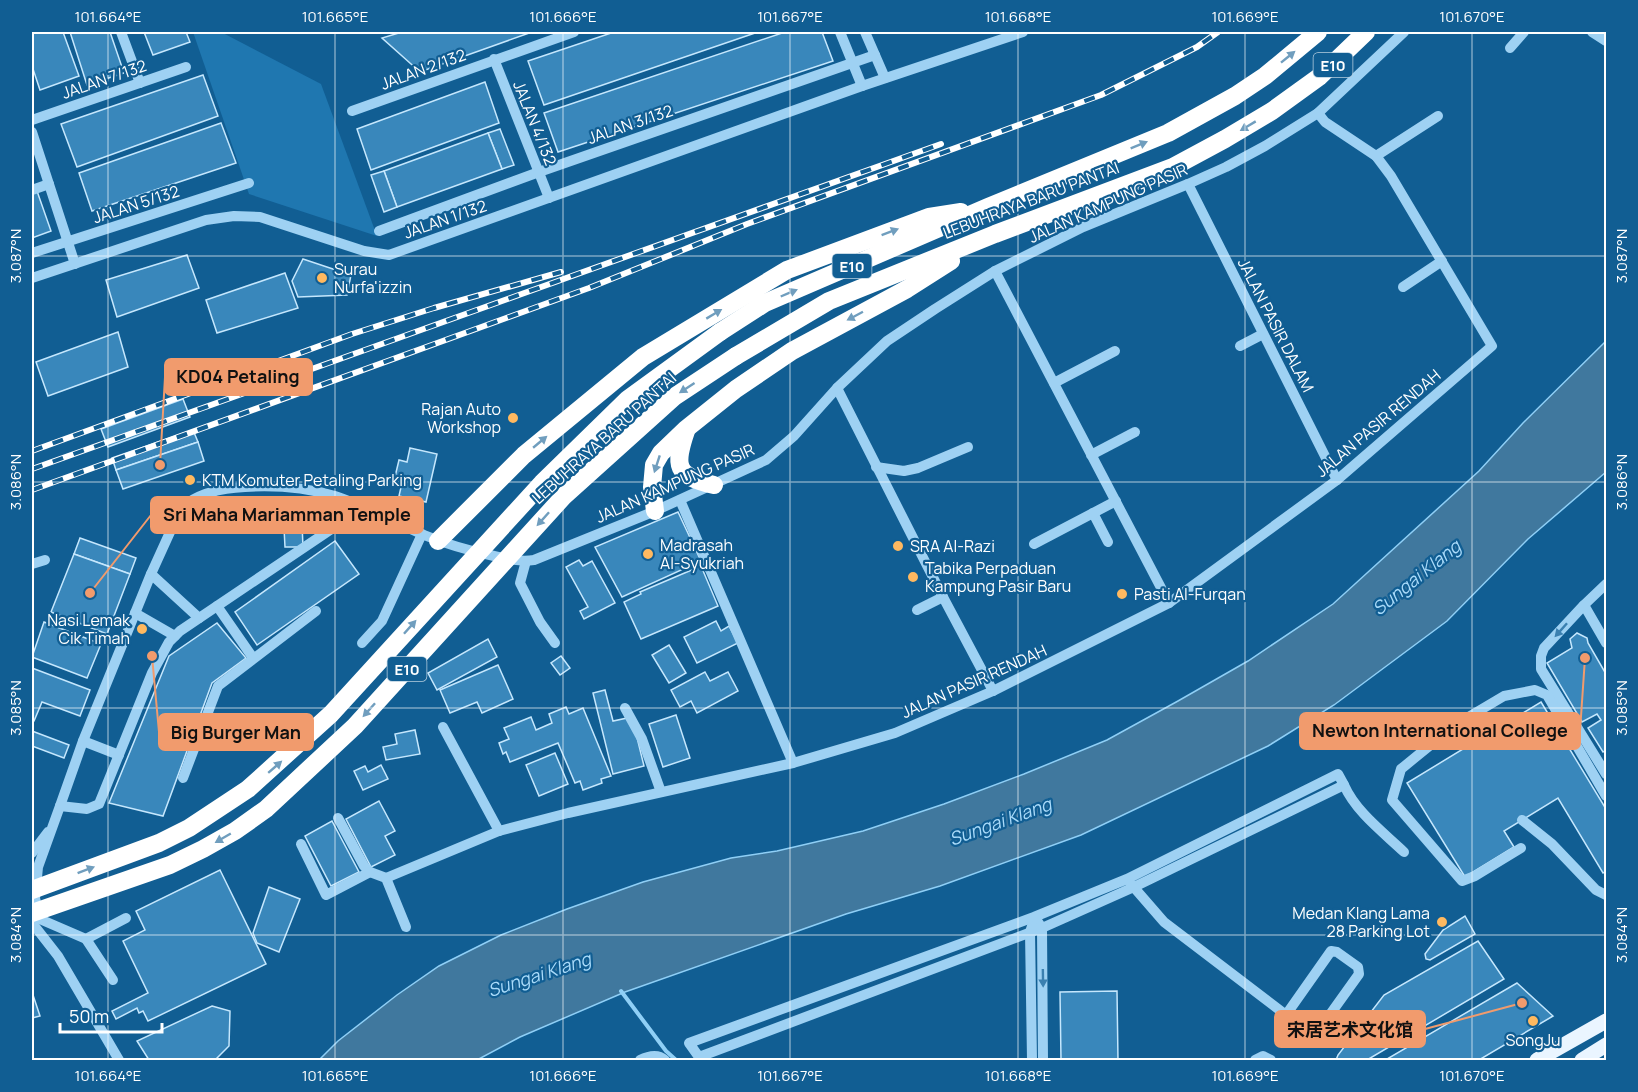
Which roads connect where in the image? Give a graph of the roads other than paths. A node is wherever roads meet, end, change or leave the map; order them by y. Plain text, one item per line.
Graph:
1 (121, 32) edge
2 (574, 32) edge
3 (840, 32) edge
4 (865, 32) edge
5 (1023, 32) edge
6 (1318, 32) edge
7 (1366, 32) edge
8 (1404, 32) edge
9 (1524, 32) edge
10 (1592, 32) edge
11 (1606, 41) edge
12 (1510, 48) dead end
13 (875, 55) junction
14 (494, 59) junction
15 (852, 63) junction
16 (186, 67) dead end
17 (885, 78) junction
18 (140, 83) junction
19 (862, 86) junction
20 (352, 111) dead end
21 (1318, 113) junction
22 (1438, 116) dead end
23 (32, 120) edge
24 (32, 132) edge
25 (1376, 156) junction
26 (539, 172) junction
27 (249, 183) dead end
28 (49, 184) junction
29 (1188, 184) junction
30 (32, 190) edge
31 (549, 198) junction
32 (988, 207) junction
33 (380, 231) dead end
34 (995, 234) junction
35 (68, 242) junction
36 (32, 253) edge
37 (1442, 261) junction
38 (75, 264) junction
39 (995, 271) junction
40 (32, 278) edge
41 (1403, 287) dead end
42 (1263, 334) junction
43 (1240, 346) dead end
44 (1115, 351) dead end
45 (1053, 383) junction
46 (837, 388) junction
47 (687, 429) junction
48 (1135, 432) dead end
49 (968, 447) dead end
50 (1091, 454) junction
51 (876, 467) junction
52 (1337, 480) junction
53 (714, 485) junction
54 (680, 500) junction
55 (1116, 501) junction
56 (364, 507) junction
57 (655, 511) junction
58 (1093, 513) junction
59 (430, 537) junction
60 (1108, 542) dead end
61 (1034, 544) dead end
62 (45, 560) dead end
63 (526, 561) junction
64 (32, 564) edge
65 (151, 574) junction
66 (1605, 590) edge
67 (943, 597) junction
68 (1169, 603) junction
69 (1584, 605) junction
70 (217, 606) junction
71 (917, 610) dead end
72 (316, 611) dead end
73 (135, 613) junction
74 (199, 618) junction
75 (175, 636) junction
76 (1606, 642) edge
77 (362, 643) dead end
78 (555, 643) dead end
79 (253, 658) junction
80 (993, 691) junction
81 (625, 708) dead end
82 (443, 727) dead end
83 (83, 741) junction
84 (119, 755) junction
85 (1603, 759) edge
86 (793, 763) junction
87 (1606, 774) edge
88 (183, 778) dead end
89 (662, 792) junction
90 (1606, 796) edge
91 (60, 806) junction
92 (338, 818) dead end
93 (1522, 820) dead end
94 (56, 823) junction
95 (499, 831) junction
96 (301, 844) dead end
97 (1521, 848) dead end
98 (1404, 852) dead end
99 (32, 853) edge
100 (370, 872) junction
101 (386, 878) junction
102 (1130, 883) junction
103 (1606, 895) edge
104 (33, 909) edge
105 (1034, 917) junction
106 (126, 918) dead end
107 (406, 927) dead end
108 (1042, 928) junction
109 (1030, 932) junction
110 (86, 939) junction
111 (112, 980) dead end
112 (1286, 1015) junction
113 (1606, 1021) edge
114 (1606, 1045) edge
115 (119, 1060) edge
116 (640, 1060) edge
117 (665, 1060) edge
118 (1032, 1060) edge
119 (1043, 1060) edge
120 (1255, 1060) edge
121 (1271, 1060) edge
122 (1537, 1060) edge
123 (1582, 1060) edge

1 - 18 street
2 - 14 street, JALAN 2/132
3 - 15 street
4 - 13 street
5 - 17 street, JALAN 1/132
32 -> 6 highway, LEBUHRAYA BARU PANTAI / E10
7 -> 34 highway, LEBUHRAYA BARU PANTAI / E10
8 - 21 street, JALAN KAMPUNG PASIR
9 - 12 street
10 - 11 street
13 - 15 street, JALAN 3/132
13 - 17 street
14 - 20 street, JALAN 2/132
14 - 26 street, JALAN 4/132
15 - 19 street
15 - 26 street, JALAN 3/132
16 - 18 street, JALAN 7/132
17 - 19 street, JALAN 1/132
18 - 23 street, JALAN 7/132
19 - 31 street, JALAN 1/132
21 - 25 street
21 - 29 street, JALAN KAMPUNG PASIR
22 - 25 street
24 - 28 street
25 - 37 street
26 - 31 street, JALAN 4/132
26 - 33 street, JALAN 3/132
27 - 35 street, JALAN 5/132
28 - 30 street
28 - 35 street
29 - 39 street, JALAN KAMPUNG PASIR
29 - 42 street, JALAN PASIR DALAM
31 - 38 street, JALAN 1/132
59 -> 32 highway
104 -> 32 highway, LEBUHRAYA BARU PANTAI / E10, bridge
34 -> 47 highway
34 -> 104 highway, LEBUHRAYA BARU PANTAI / E10, bridge
35 - 36 street, JALAN 5/132
35 - 38 street
37 - 41 street
37 - 52 street, JALAN PASIR RENDAH
38 - 40 street, JALAN 1/132
39 - 45 street
39 - 46 street, JALAN KAMPUNG PASIR
42 - 43 street
42 - 52 street, JALAN PASIR DALAM
44 - 45 street
45 - 50 street
46 - 51 street
46 - 53 street, JALAN KAMPUNG PASIR
47 - 53 highway
47 -> 57 highway
48 - 50 street
49 - 51 street
50 - 55 street
51 - 67 street
52 - 68 street, JALAN PASIR RENDAH
53 - 54 street, JALAN KAMPUNG PASIR
54 - 57 street, JALAN KAMPUNG PASIR
54 - 86 street
55 - 58 street
55 - 68 street
56 - 59 street
56 - 65 street
56 - 70 street
57 - 63 street, JALAN KAMPUNG PASIR
58 - 60 street
58 - 61 street
59 - 63 street
59 - 77 street
62 - 64 street
63 - 78 street
65 - 73 street
65 - 74 street
66 - 69 street
67 - 71 street
67 - 80 street
68 - 80 street, JALAN PASIR RENDAH
69 - 76 street
69 -> 85 street
70 - 74 street
70 - 79 street
72 - 79 street
73 - 75 street
73 - 83 street
74 - 75 street
75 - 84 street
79 - 88 street
80 - 86 street, JALAN PASIR RENDAH
81 - 89 street
82 - 95 street
83 - 84 street
83 - 91 street
84 - 91 street
85 - 87 street
86 - 89 street, JALAN PASIR RENDAH
89 - 95 street, JALAN PASIR RENDAH
90 - 97 street
91 - 94 street
92 - 100 street
93 - 103 street
94 - 99 street
94 - 104 street
95 - 101 street, JALAN PASIR RENDAH
96 - 100 street
98 - 102 street
100 - 101 street
101 - 107 street
102 - 105 street
102 - 108 street
102 - 112 street
104 - 110 street
104 - 115 street
105 - 108 street
105 - 109 street
105 - 109 street
106 - 110 street
108 - 109 street
108 -> 119 street
109 - 118 street
110 - 111 street
112 - 112 street
113 - 122 main road
114 - 123 main road
116 - 117 street
120 - 121 street

